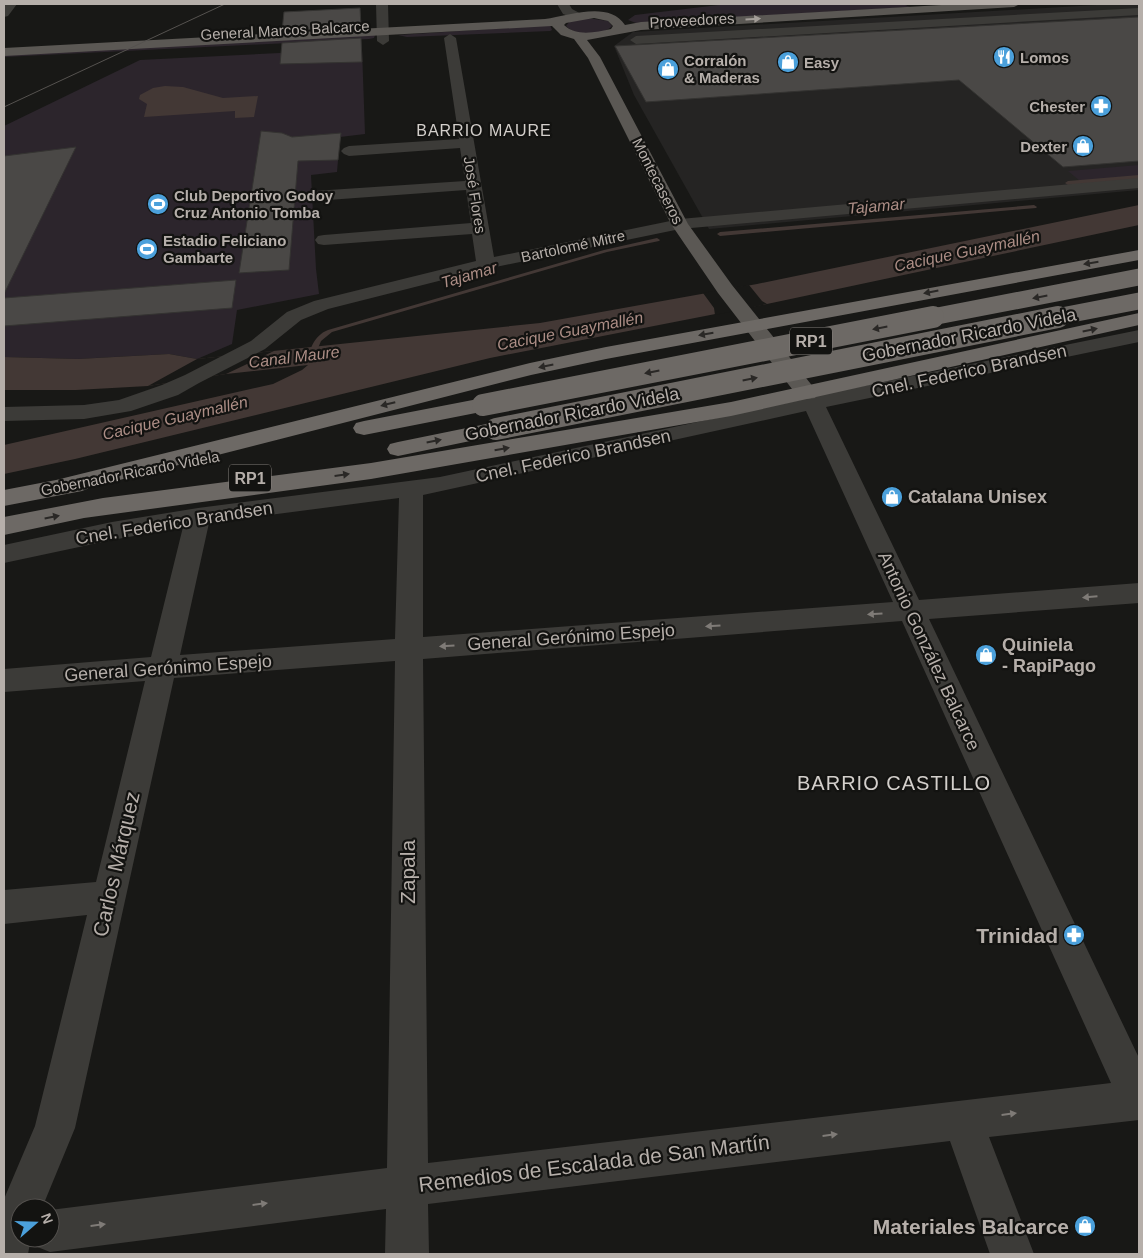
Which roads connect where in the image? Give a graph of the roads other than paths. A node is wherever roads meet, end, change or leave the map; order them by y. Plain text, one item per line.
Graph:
1 (11, 4) edge
2 (382, 4) edge
3 (563, 4) edge
4 (908, 4) edge
5 (1014, 4) edge
6 (932, 8) junction
7 (1139, 11) edge
8 (623, 12) dead end
9 (4, 13) edge
10 (579, 16) junction
11 (597, 16) junction
12 (560, 22) junction
13 (615, 31) junction
14 (572, 34) junction
15 (383, 37) junction
16 (450, 38) junction
17 (636, 40) dead end
18 (4, 52) edge
19 (594, 57) junction
20 (4, 60) edge
21 (466, 143) junction
22 (349, 151) dead end
23 (1139, 183) edge
24 (473, 185) junction
25 (314, 196) dead end
26 (680, 224) junction
27 (480, 228) junction
28 (324, 240) dead end
29 (1139, 255) edge
30 (486, 264) junction
31 (1139, 277) edge
32 (1139, 301) edge
33 (738, 306) junction
34 (1139, 332) edge
35 (811, 398) junction
36 (4, 414) edge
37 (63, 486) junction
38 (411, 490) junction
39 (4, 498) edge
40 (85, 510) junction
41 (198, 516) junction
42 (4, 526) edge
43 (4, 554) edge
44 (1139, 593) edge
45 (910, 612) junction
46 (409, 649) junction
47 (162, 668) junction
48 (4, 680) edge
49 (108, 897) junction
50 (4, 907) edge
51 (1139, 1099) edge
52 (962, 1120) junction
53 (406, 1186) junction
54 (26, 1198) edge
55 (60, 1230) edge
56 (407, 1254) edge
57 (1012, 1254) edge

1 - 9 street
2 - 15 street
3 - 10 street
4 - 6 main road
5 - 6 main road
13 -> 6 main road
7 - 17 street, Proveedores
8 - 11 main road
10 - 11 main road, General Marcos Balcarce
10 - 12 main road, General Marcos Balcarce
11 - 13 main road
12 - 14 main road, Montecaseros
12 - 15 main road, General Marcos Balcarce
13 - 14 main road, General Marcos Balcarce
13 - 19 main road
14 - 16 main road, General Marcos Balcarce
14 - 19 main road, Montecaseros
15 - 16 main road, General Marcos Balcarce
15 - 18 main road, General Marcos Balcarce
15 - 20 main road, General Marcos Balcarce
16 - 21 street, José Flores
19 - 26 main road, Montecaseros
21 - 22 street
21 - 24 street, José Flores
23 - 26 street, Bartolomé Mitre
24 - 25 street
24 - 27 street, José Flores
26 - 30 street, Bartolomé Mitre
26 - 33 main road, Montecaseros
27 - 28 street
27 - 30 street, José Flores
29 -> 33 highway
30 - 36 street, Bartolomé Mitre
31 -> 37 highway, Gobernador Ricardo Videla / RP1, bridge
40 -> 32 highway, Gobernador Ricardo Videla / RP1, bridge
33 - 35 main road, Antonio González Balcarce
33 -> 37 highway
34 - 35 highway
35 - 38 street, Cnel. Federico Brandsen
40 -> 35 highway
35 - 45 street, Antonio González Balcarce
37 - 39 highway, Gobernador Ricardo Videla / RP1
38 - 41 street, Cnel. Federico Brandsen
38 - 46 street, Zapala
42 -> 40 highway, Gobernador Ricardo Videla / RP1
41 - 43 street, Cnel. Federico Brandsen
41 - 47 street, Carlos Márquez
44 -> 45 street, General Gerónimo Espejo
45 -> 46 street, General Gerónimo Espejo
45 - 51 street, Antonio González Balcarce
46 - 47 street, General Gerónimo Espejo
46 - 53 street, Zapala
47 - 48 street, General Gerónimo Espejo
47 - 49 street, Carlos Márquez
49 - 50 street
49 - 54 street, Carlos Márquez
52 -> 51 street, Remedios de Escalada de San Martín
53 -> 52 street, Remedios de Escalada de San Martín
52 - 57 street
55 -> 53 street, Remedios de Escalada de San Martín
53 - 56 street, Zapala

